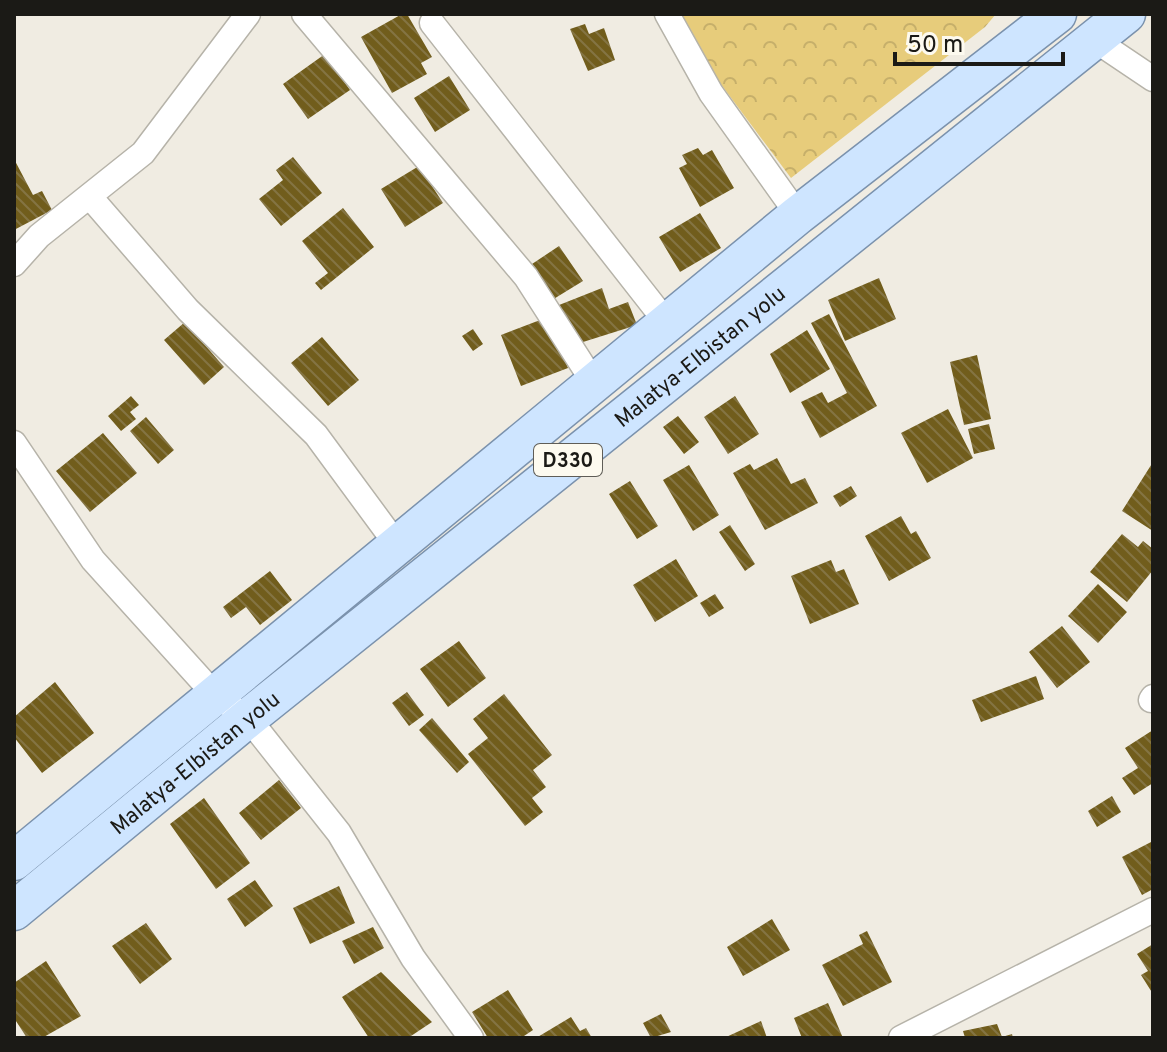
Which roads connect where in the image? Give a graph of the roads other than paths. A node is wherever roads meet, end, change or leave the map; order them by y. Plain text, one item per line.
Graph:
1 (248, 14) edge
2 (304, 14) edge
3 (667, 14) edge
4 (1057, 14) edge
5 (1126, 14) edge
6 (432, 23) dead end
7 (1092, 38) junction
8 (1153, 79) edge
9 (91, 198) junction
10 (798, 215) junction
11 (14, 264) edge
12 (667, 323) junction
13 (594, 383) junction
14 (14, 443) edge
15 (397, 545) junction
16 (215, 695) junction
17 (248, 718) junction
18 (14, 861) edge
19 (1153, 910) edge
20 (14, 911) edge
21 (471, 1038) edge
22 (901, 1038) edge

1 - 9 street
2 - 13 street
3 - 10 street
4 - 10 main road, Malatya-Elbistan yolu / D330
5 - 7 main road, Malatya-Elbistan yolu / D330
6 - 12 street
7 - 8 street
7 - 17 main road, Malatya-Elbistan yolu / D330
9 - 11 street
9 - 15 street
10 - 12 main road, Malatya-Elbistan yolu / D330
12 - 13 main road, Malatya-Elbistan yolu / D330
13 - 15 main road, Malatya-Elbistan yolu / D330
14 - 16 street
15 - 16 main road, Malatya-Elbistan yolu / D330
16 - 17 street
16 - 18 main road, Malatya-Elbistan yolu / D330
17 - 20 main road, Malatya-Elbistan yolu / D330
17 - 21 street
19 - 22 street

